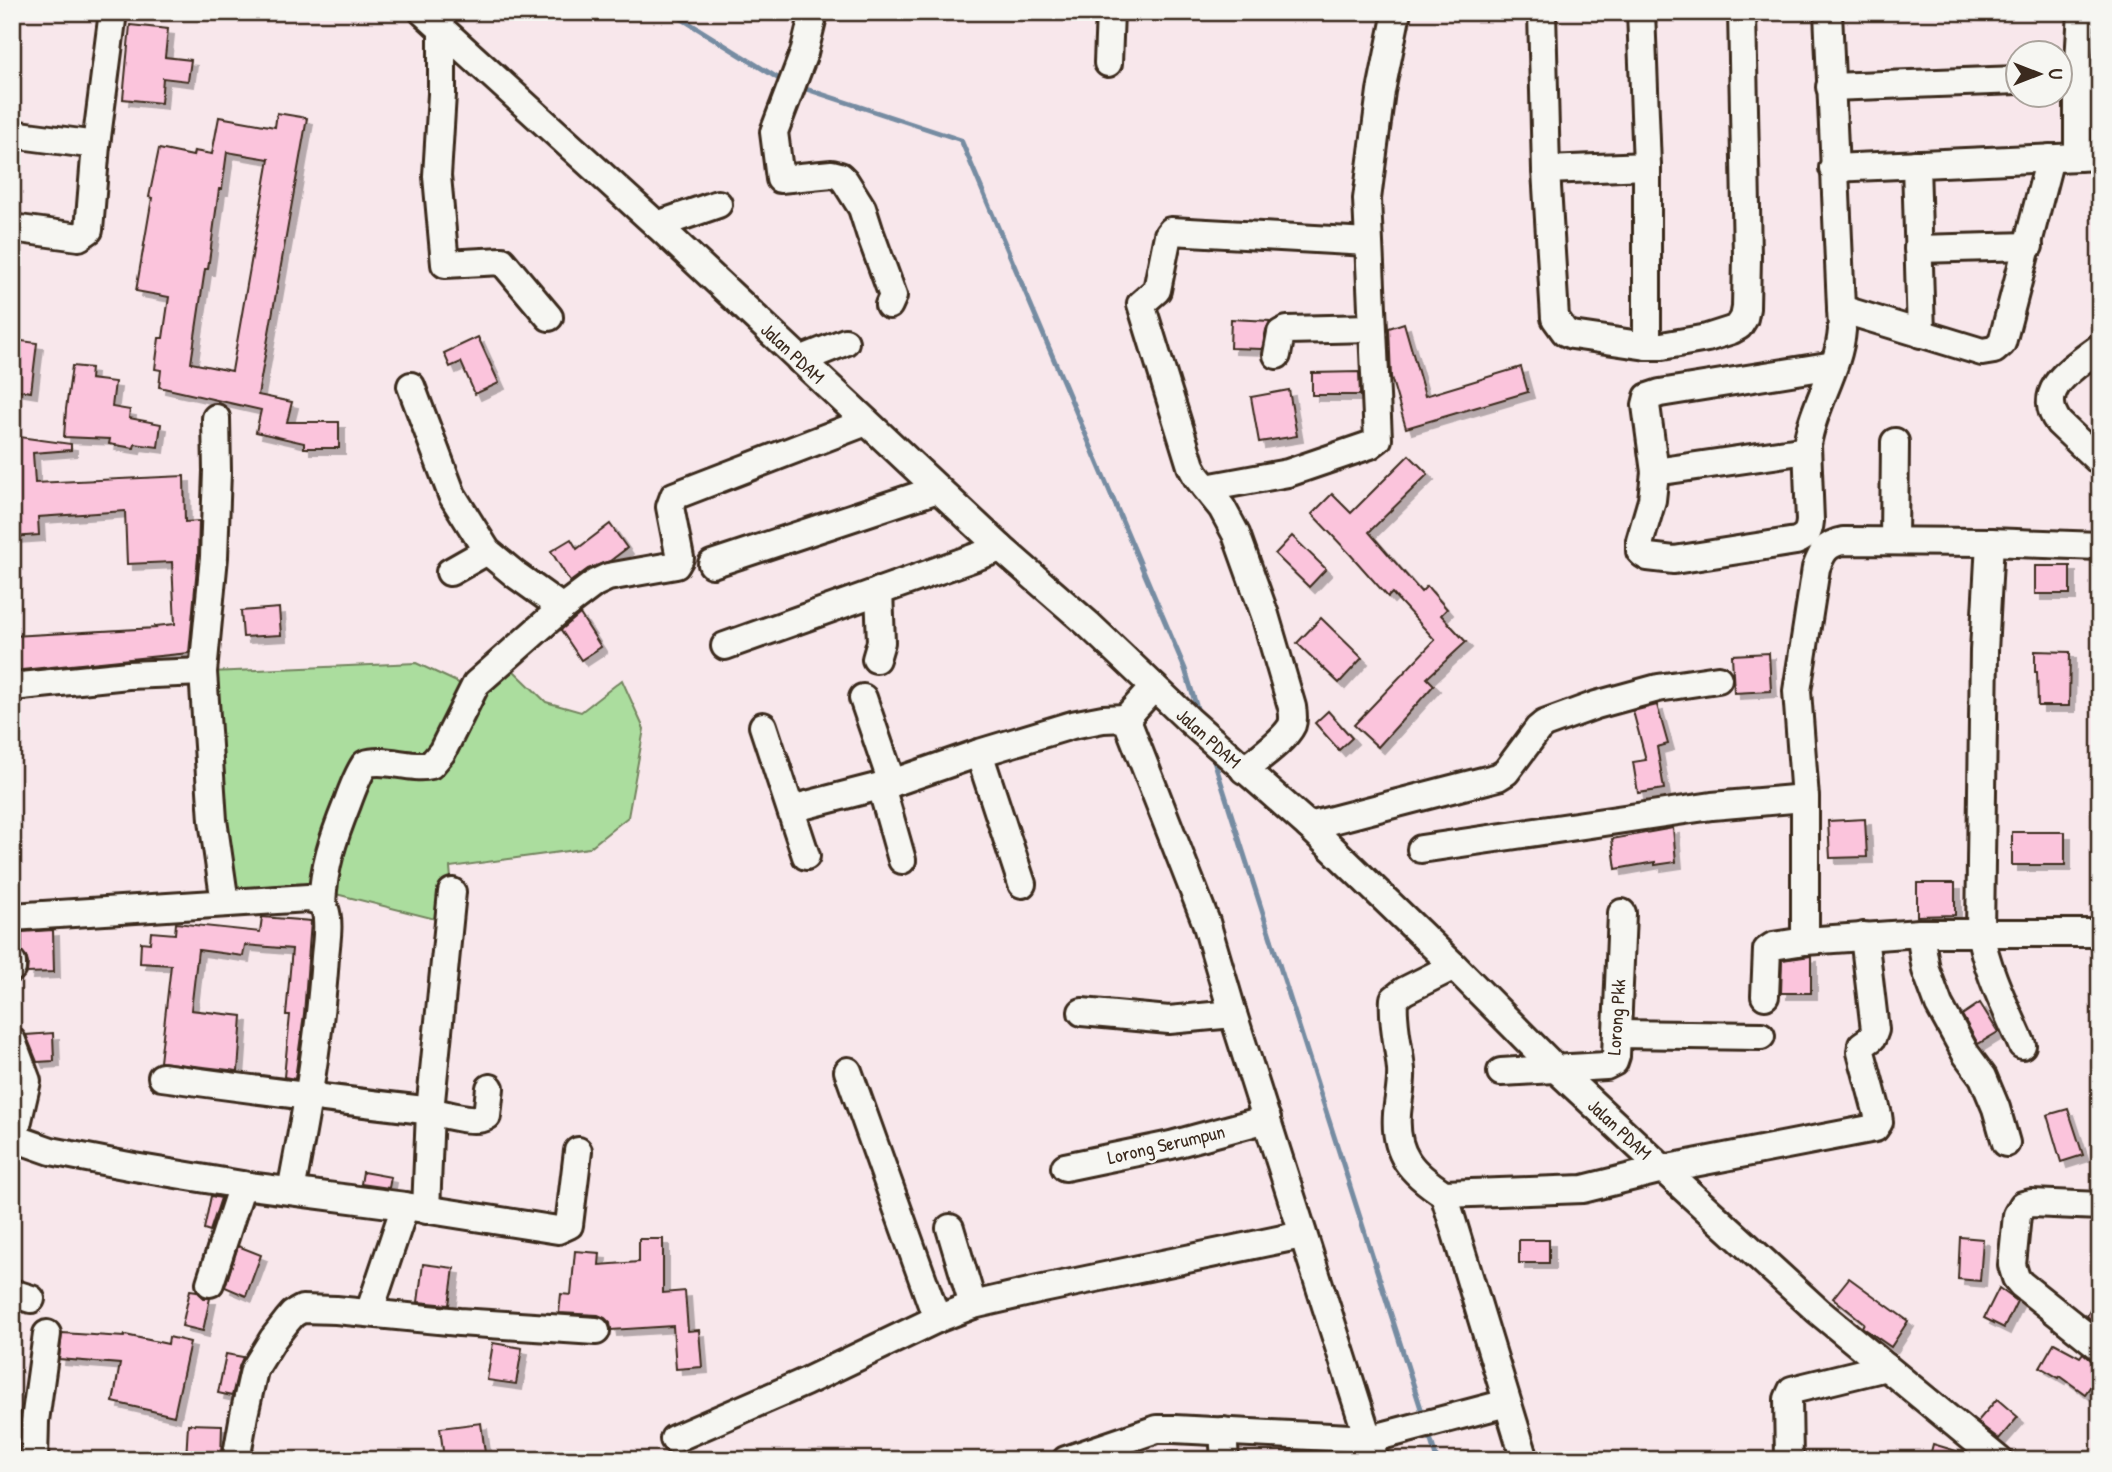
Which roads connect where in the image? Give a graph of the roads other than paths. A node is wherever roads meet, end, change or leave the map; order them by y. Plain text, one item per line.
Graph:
1 (113, 12) edge
2 (814, 12) edge
3 (1110, 12) edge
4 (1397, 12) edge
5 (1542, 12) edge
6 (1641, 12) edge
7 (1742, 12) edge
8 (1828, 12) edge
9 (2082, 12) edge
10 (433, 21) edge
11 (1108, 63) dead end
12 (2079, 78) edge
13 (2004, 81) edge
14 (1830, 87) junction
15 (12, 134) edge
16 (96, 145) junction
17 (2089, 157) edge
18 (2050, 158) junction
19 (1916, 164) junction
20 (1647, 166) junction
21 (1833, 168) junction
22 (1546, 170) junction
23 (718, 204) dead end
24 (657, 225) junction
25 (12, 228) edge
26 (1368, 242) junction
27 (2029, 246) junction
28 (1918, 249) junction
29 (889, 305) dead end
30 (1841, 309) junction
31 (549, 317) dead end
32 (1371, 328) junction
33 (1920, 334) junction
34 (845, 342) dead end
35 (1647, 346) junction
36 (2100, 347) edge
37 (1277, 355) dead end
38 (800, 360) junction
39 (1834, 365) junction
40 (411, 386) dead end
41 (216, 418) dead end
42 (866, 422) junction
43 (1895, 442) dead end
44 (1807, 450) junction
45 (2100, 462) edge
46 (1655, 472) junction
47 (1206, 488) junction
48 (937, 489) junction
49 (1894, 541) junction
50 (1990, 542) junction
51 (2100, 546) edge
52 (1001, 548) junction
53 (487, 551) junction
54 (712, 564) dead end
55 (450, 572) dead end
56 (879, 591) junction
57 (562, 608) junction
58 (725, 646) dead end
59 (876, 659) dead end
60 (203, 672) junction
61 (1717, 679) dead end
62 (12, 687) edge
63 (1154, 687) junction
64 (863, 698) dead end
65 (1126, 718) junction
66 (763, 726) dead end
67 (979, 753) junction
68 (1236, 763) junction
69 (886, 784) junction
70 (1805, 798) junction
71 (791, 810) junction
72 (1309, 826) junction
73 (1421, 849) dead end
74 (806, 856) dead end
75 (902, 860) dead end
76 (1022, 884) dead end
77 (452, 892) dead end
78 (225, 903) junction
79 (322, 903) junction
80 (1622, 913) dead end
81 (12, 917) edge
82 (1980, 932) junction
83 (1920, 933) junction
84 (2100, 933) edge
85 (1864, 936) junction
86 (1805, 941) junction
87 (1454, 966) junction
88 (1765, 996) dead end
89 (1082, 1012) dead end
90 (1233, 1014) junction
91 (1617, 1034) junction
92 (1761, 1036) dead end
93 (12, 1041) edge
94 (2022, 1045) dead end
95 (1555, 1068) junction
96 (848, 1071) dead end
97 (1501, 1072) dead end
98 (162, 1077) dead end
99 (490, 1088) dead end
100 (310, 1096) junction
101 (430, 1111) junction
102 (1267, 1119) junction
103 (13, 1138) edge
104 (2006, 1143) dead end
105 (578, 1151) dead end
106 (1065, 1167) dead end
107 (1663, 1169) junction
108 (242, 1185) junction
109 (291, 1191) junction
110 (1444, 1194) junction
111 (2100, 1206) edge
112 (416, 1208) junction
113 (950, 1228) dead end
114 (1302, 1235) junction
115 (210, 1283) dead end
116 (973, 1305) junction
117 (369, 1313) junction
118 (937, 1319) junction
119 (596, 1331) dead end
120 (47, 1334) dead end
121 (2100, 1347) edge
122 (1886, 1367) junction
123 (1507, 1403) junction
124 (1223, 1431) junction
125 (674, 1439) dead end
126 (1373, 1449) edge
127 (34, 1460) edge
128 (236, 1460) edge
129 (1066, 1460) edge
130 (1226, 1460) edge
131 (1525, 1460) edge
132 (1789, 1460) edge
133 (1999, 1460) edge

1 - 16 street
2 - 29 street
3 - 11 street
4 - 26 street
5 - 22 street
6 - 20 street
7 - 35 street
8 - 14 street
9 - 12 street
10 - 24 street, Jalan PDAM
10 - 31 street
12 - 17 street
13 - 14 street
14 - 21 street
15 - 16 street
16 - 25 street
17 - 18 street
18 - 19 street
18 - 27 street
19 - 21 street
19 - 28 street
20 - 22 street
20 - 35 street
21 - 30 street
22 - 35 street
23 - 24 street
24 - 38 street, Jalan PDAM
26 - 32 street
26 - 47 street
27 - 28 street
27 - 33 street
28 - 33 street
30 - 33 street
30 - 39 street
32 - 37 street
32 - 47 street
34 - 38 street
36 - 45 street
38 - 42 street, Jalan PDAM
39 - 44 street
39 - 46 street
40 - 53 street
41 - 60 street
42 - 48 street, Jalan PDAM
42 - 57 street
43 - 49 street
44 - 46 street
44 - 46 street
47 - 68 street
48 - 52 street, Jalan PDAM
48 - 54 street
49 - 50 street
49 - 70 street
50 - 51 street
50 - 82 street
52 - 56 street
52 - 63 street, Jalan PDAM
53 - 55 street
53 - 57 street
56 - 58 street
56 - 59 street
57 - 79 street
60 - 62 street
60 - 78 street
61 - 72 street
63 - 65 street
63 - 68 street, Jalan PDAM
64 - 69 street
65 - 67 street
65 - 90 street
66 - 71 street
67 - 69 street
67 - 76 street
68 - 72 street, Jalan PDAM
69 - 71 street
69 - 75 street
70 - 73 street
70 - 86 street
71 - 74 street
72 - 87 street, Jalan PDAM
77 - 101 street
78 - 79 street
78 - 81 street
79 - 100 street
80 - 91 street, Lorong Pkk
82 - 83 street
82 - 84 street
82 - 94 street
83 - 85 street
83 - 104 street
85 - 86 street
85 - 107 street
86 - 88 street
87 - 95 street, Jalan PDAM
87 - 110 street
89 - 90 street
90 - 102 street
91 - 92 street
91 - 95 street, Lorong Pkk
93 - 103 street
95 - 97 street
95 - 107 street, Jalan PDAM
96 - 118 street
98 - 100 street
99 - 101 street
100 - 101 street
100 - 109 street
101 - 112 street
102 - 106 street, Lorong Serumpun
102 - 114 street
103 - 108 street
105 - 112 street
107 - 110 street
107 - 122 street, Jalan PDAM
108 - 109 street
108 - 115 street
109 - 112 street
110 - 123 street
111 - 121 street
112 - 117 street
113 - 116 street
114 - 116 street
114 - 126 street
116 - 118 street
117 - 119 street
117 - 128 street
118 - 125 street
120 - 127 street
122 - 132 street
122 - 133 street, Jalan PDAM
123 - 126 street
123 - 131 street
124 - 126 street
124 - 129 street
124 - 130 street

